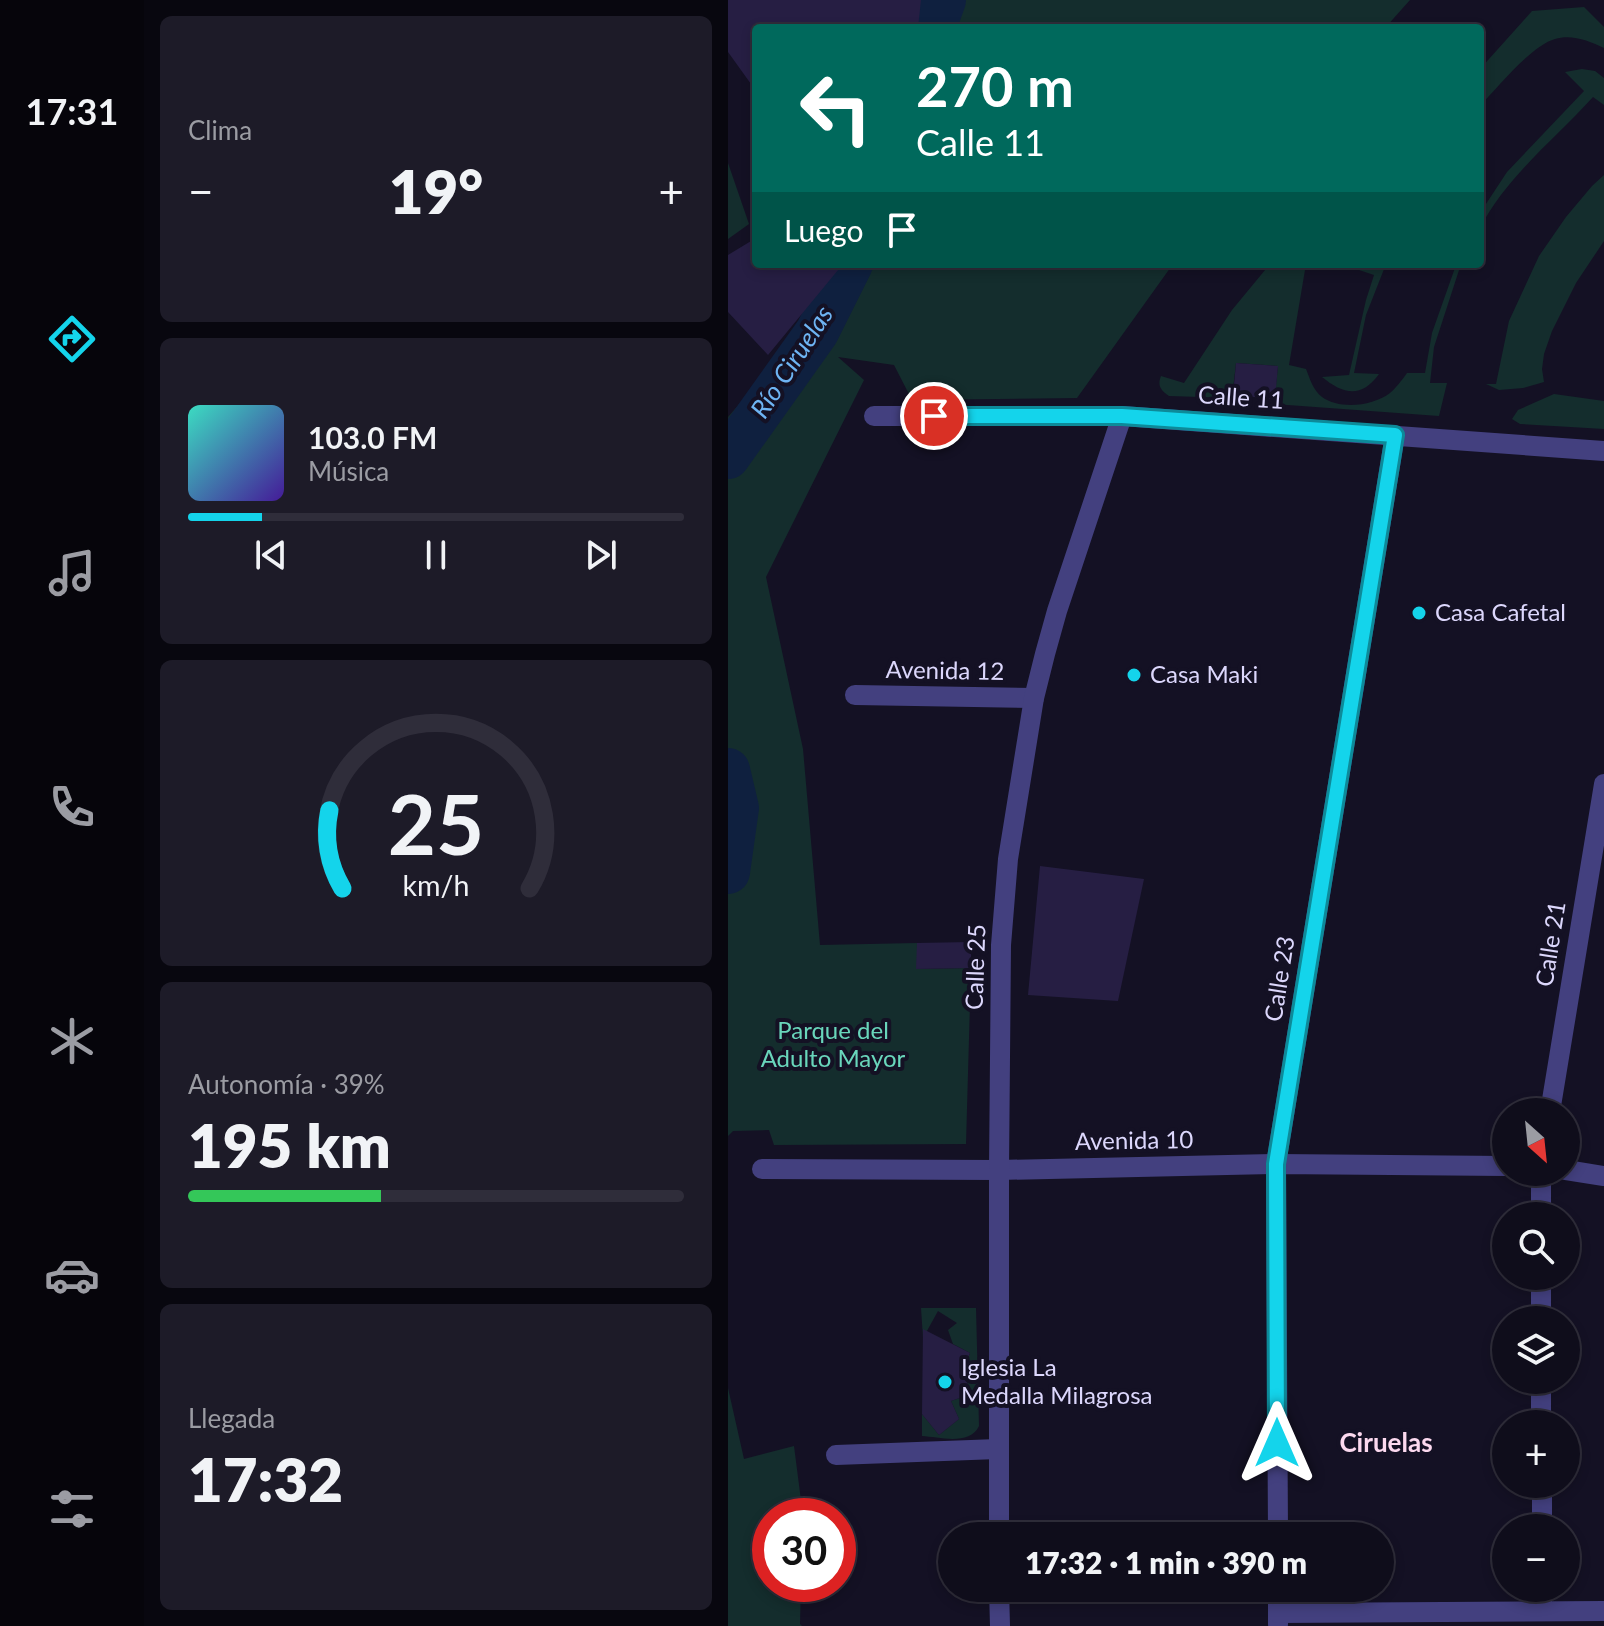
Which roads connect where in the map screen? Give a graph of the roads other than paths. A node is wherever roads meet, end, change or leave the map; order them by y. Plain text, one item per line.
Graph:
1 (874, 416) dead end
2 (1122, 416) junction
3 (1395, 435) junction
4 (1604, 451) edge
5 (855, 695) dead end
6 (1034, 698) junction
7 (1604, 784) edge
8 (1552, 1098) edge
9 (1276, 1164) junction
10 (1492, 1166) edge
11 (762, 1169) dead end
12 (999, 1170) junction
13 (1580, 1172) edge
14 (1604, 1176) edge
15 (998, 1449) junction
16 (836, 1455) dead end
17 (999, 1522) edge
18 (1278, 1522) edge
19 (999, 1602) edge
20 (1542, 1602) edge
21 (1542, 1611) junction
22 (1604, 1611) edge
23 (1278, 1620) edge
24 (1000, 1626) edge

1 - 2 street, Calle 11
2 - 3 street, Calle 11
2 - 6 street, Calle 25
3 - 4 street, Calle 11
3 - 9 street, Calle 23
5 - 6 street, Avenida 12
6 - 12 street, Calle 25
7 - 8 street, Calle 21
9 - 10 street, Avenida 10
9 - 12 street, Avenida 10
9 - 18 street, Calle 23
11 - 12 street, Avenida 10
12 - 15 street, Calle 25
13 - 14 street
15 - 16 street
15 - 17 street, Calle 25
19 - 24 street
20 - 21 street
21 - 22 street
21 - 23 street

